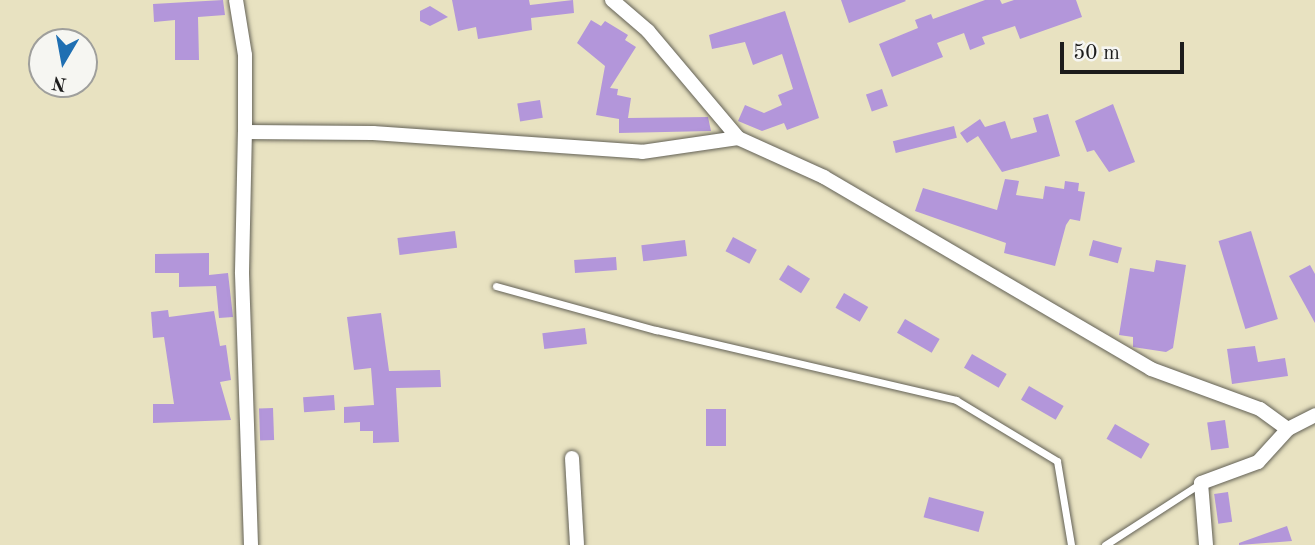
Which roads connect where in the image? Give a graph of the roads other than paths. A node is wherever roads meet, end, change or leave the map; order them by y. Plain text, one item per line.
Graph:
1 (236, 0) edge
2 (612, 0) edge
3 (245, 132) junction
4 (738, 138) junction
5 (496, 286) dead end
6 (1315, 415) edge
7 (1288, 429) junction
8 (572, 458) dead end
9 (1201, 483) junction
10 (251, 545) edge
11 (578, 545) edge
12 (1071, 545) edge
13 (1105, 545) edge
14 (1206, 545) edge

1 - 3 street
2 - 4 street
3 - 4 street
3 - 10 street
4 - 7 street
5 - 12 lane
6 - 7 street
7 - 9 street
8 - 11 street
9 - 13 lane
9 - 14 street

